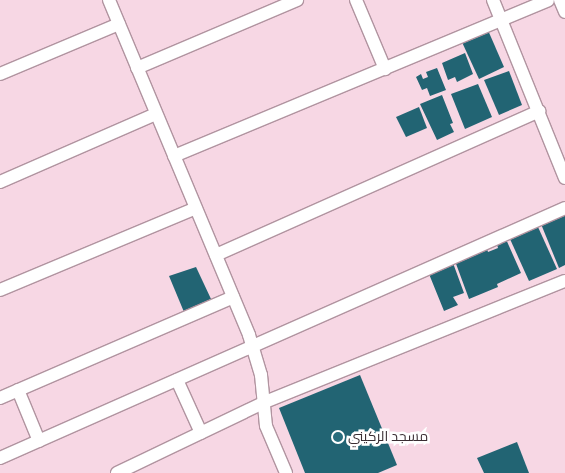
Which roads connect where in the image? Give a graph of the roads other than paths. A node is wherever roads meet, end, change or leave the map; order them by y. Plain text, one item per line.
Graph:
1 (109, 0) edge
2 (297, 0) edge
3 (356, 0) edge
4 (493, 0) edge
5 (548, 0) edge
6 (560, 0) edge
7 (565, 12) edge
8 (500, 19) junction
9 (119, 24) junction
10 (138, 68) junction
11 (385, 69) junction
12 (0, 74) edge
13 (539, 111) junction
14 (156, 114) junction
15 (174, 156) junction
16 (565, 178) edge
17 (0, 182) edge
18 (196, 208) junction
19 (565, 208) edge
20 (216, 255) junction
21 (565, 281) edge
22 (0, 290) edge
23 (234, 297) junction
24 (253, 346) junction
25 (177, 380) junction
26 (18, 390) junction
27 (0, 398) edge
28 (265, 402) junction
29 (200, 433) junction
30 (39, 441) junction
31 (0, 458) edge
32 (117, 473) edge
33 (286, 473) edge

1 - 9 street
2 - 10 street
3 - 11 street
4 - 8 street
5 - 8 street
6 - 7 street
8 - 11 street
8 - 13 street
9 - 10 street
9 - 12 street
10 - 14 street
11 - 15 street
13 - 16 street
13 - 20 street
14 - 15 street
14 - 17 street
15 - 18 street
18 - 20 street
18 - 22 street
19 - 24 street
20 - 23 street
21 - 28 street
23 - 24 street
23 - 26 street
24 - 25 street
24 - 28 street
25 - 29 street
25 - 30 street
26 - 27 street
26 - 30 street
28 - 29 street
28 - 33 street
29 - 32 street
30 - 31 street

